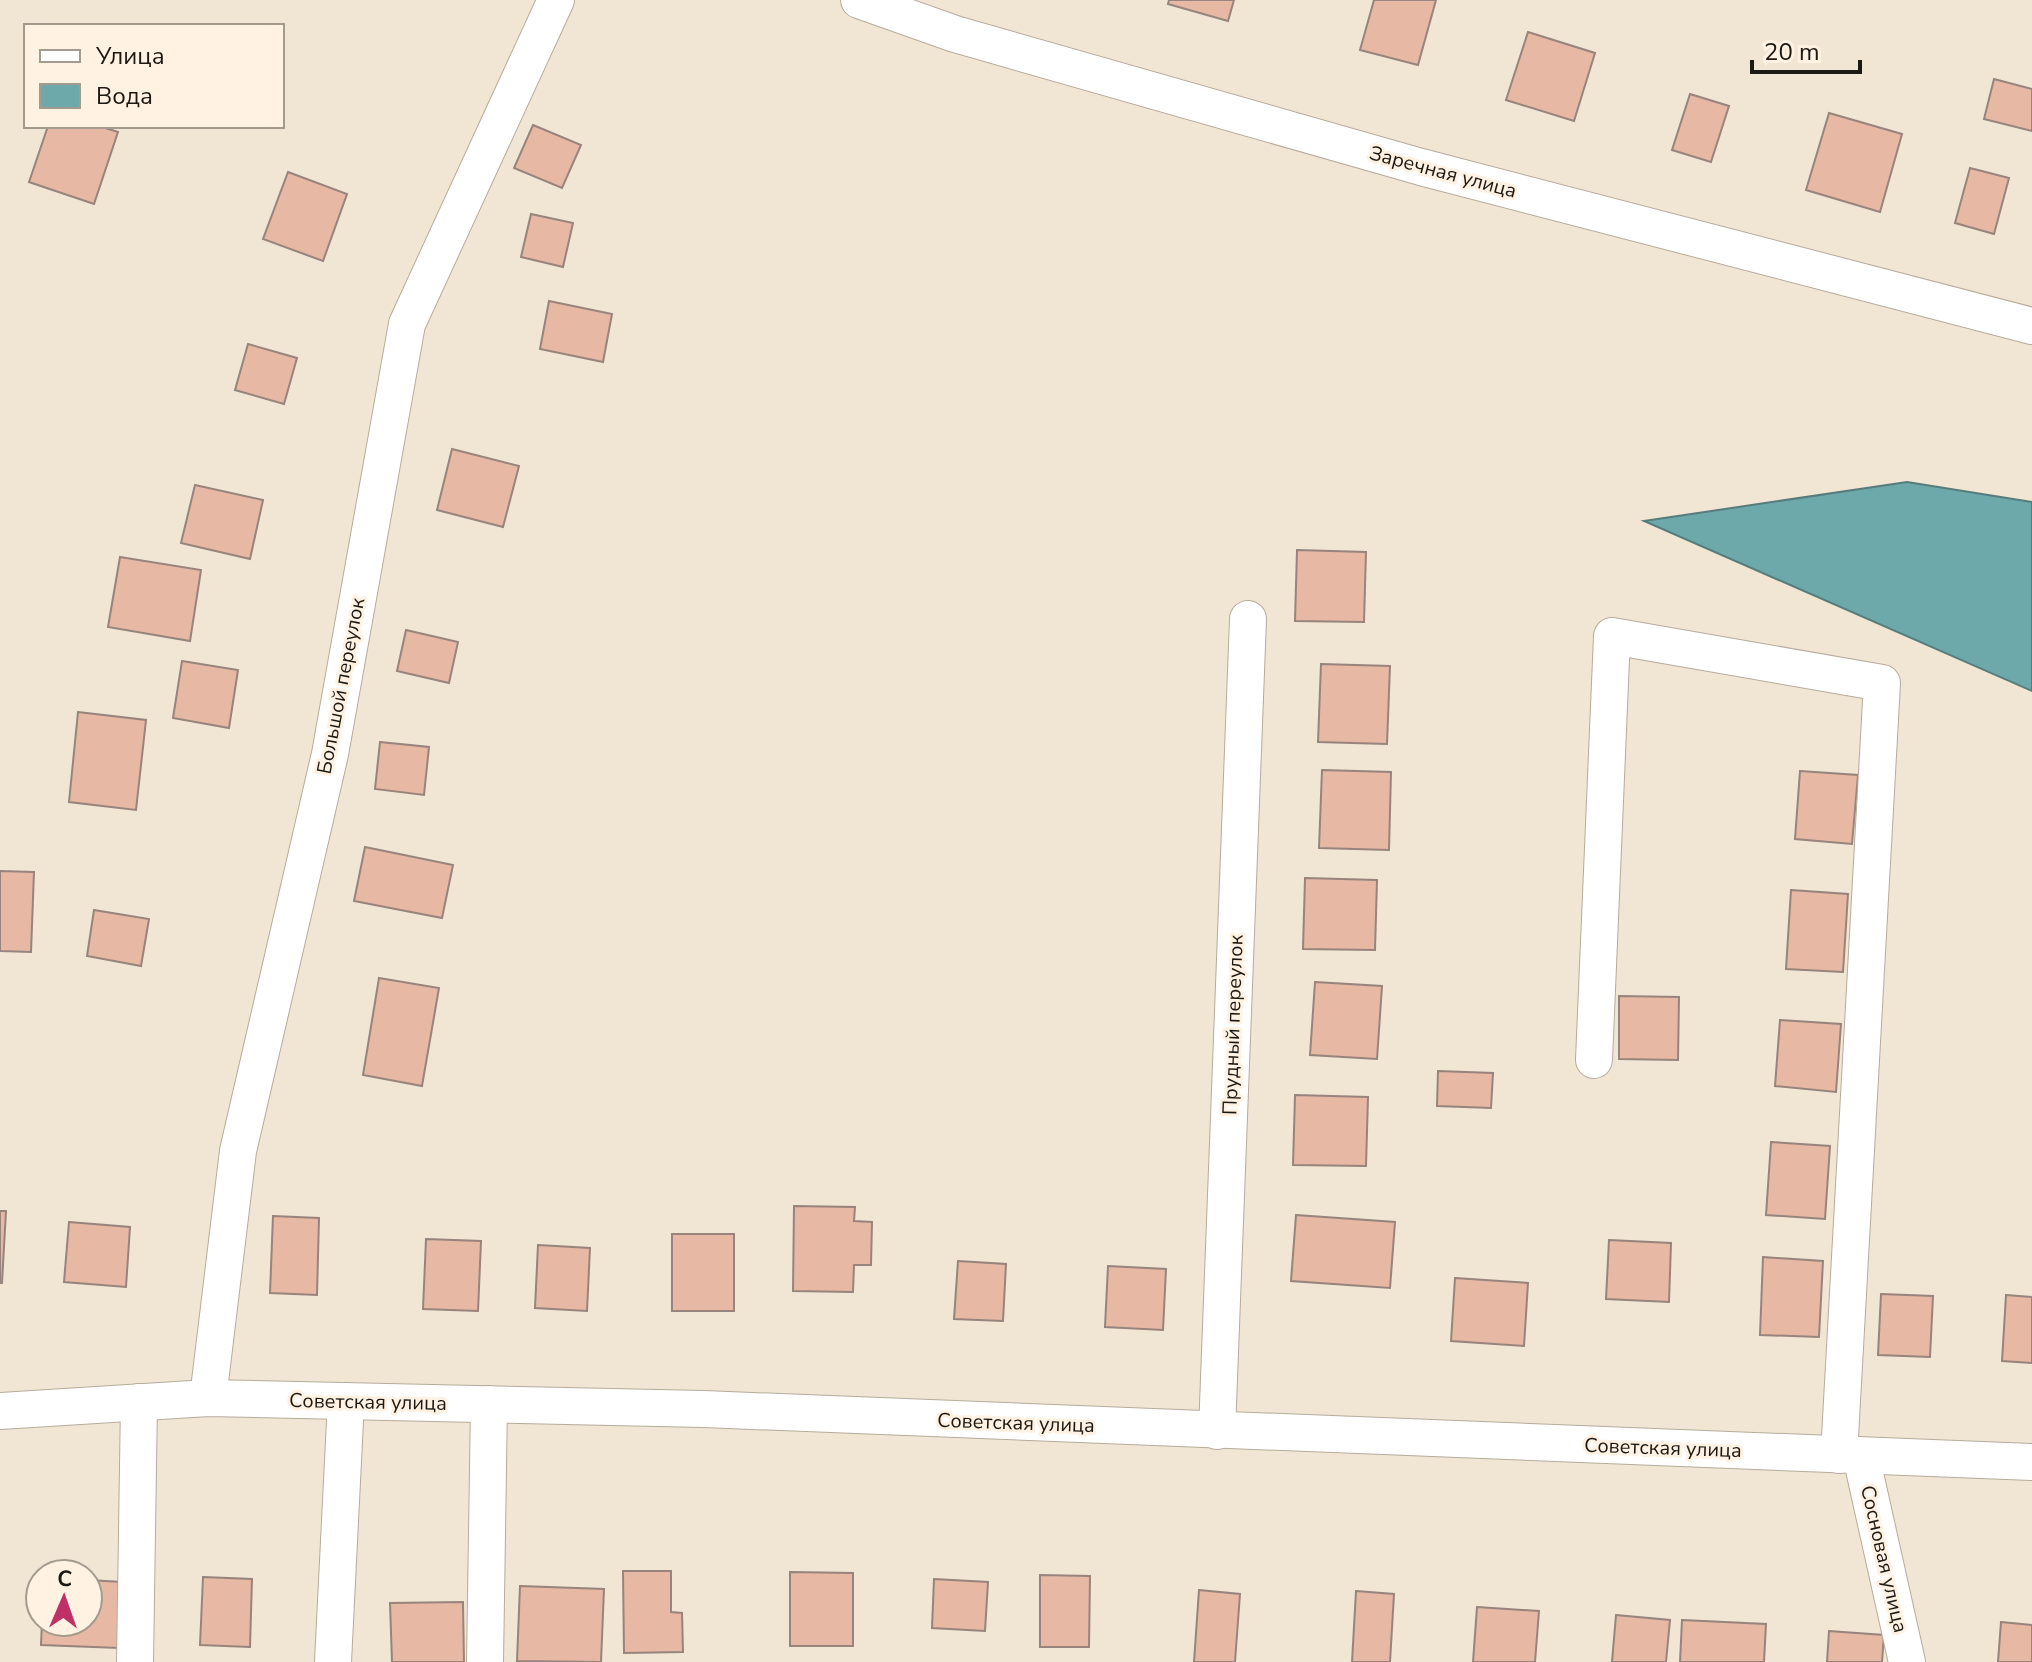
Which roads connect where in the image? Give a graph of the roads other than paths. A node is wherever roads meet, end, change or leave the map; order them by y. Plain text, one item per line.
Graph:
1 (556, 0) edge
2 (859, 0) edge
3 (2031, 323) edge
4 (1248, 619) dead end
5 (1594, 1060) dead end
6 (208, 1398) junction
7 (346, 1401) junction
8 (139, 1402) junction
9 (489, 1404) junction
10 (0, 1411) edge
11 (1217, 1431) junction
12 (1850, 1455) junction
13 (2032, 1462) edge
14 (135, 1662) edge
15 (333, 1662) edge
16 (485, 1662) edge
17 (1907, 1662) edge

1 - 6 street, Большой переулок
2 - 3 street, Заречная улица
4 - 11 street, Прудный переулок
5 - 12 street, Сосновая улица
6 - 7 street, Советская улица
6 - 8 street, Советская улица
7 - 9 street, Советская улица
7 - 15 street
8 - 10 street, Советская улица
8 - 14 street
9 - 11 street, Советская улица
9 - 16 street
11 - 12 street, Советская улица
12 - 13 street, Советская улица
12 - 17 street, Сосновая улица

